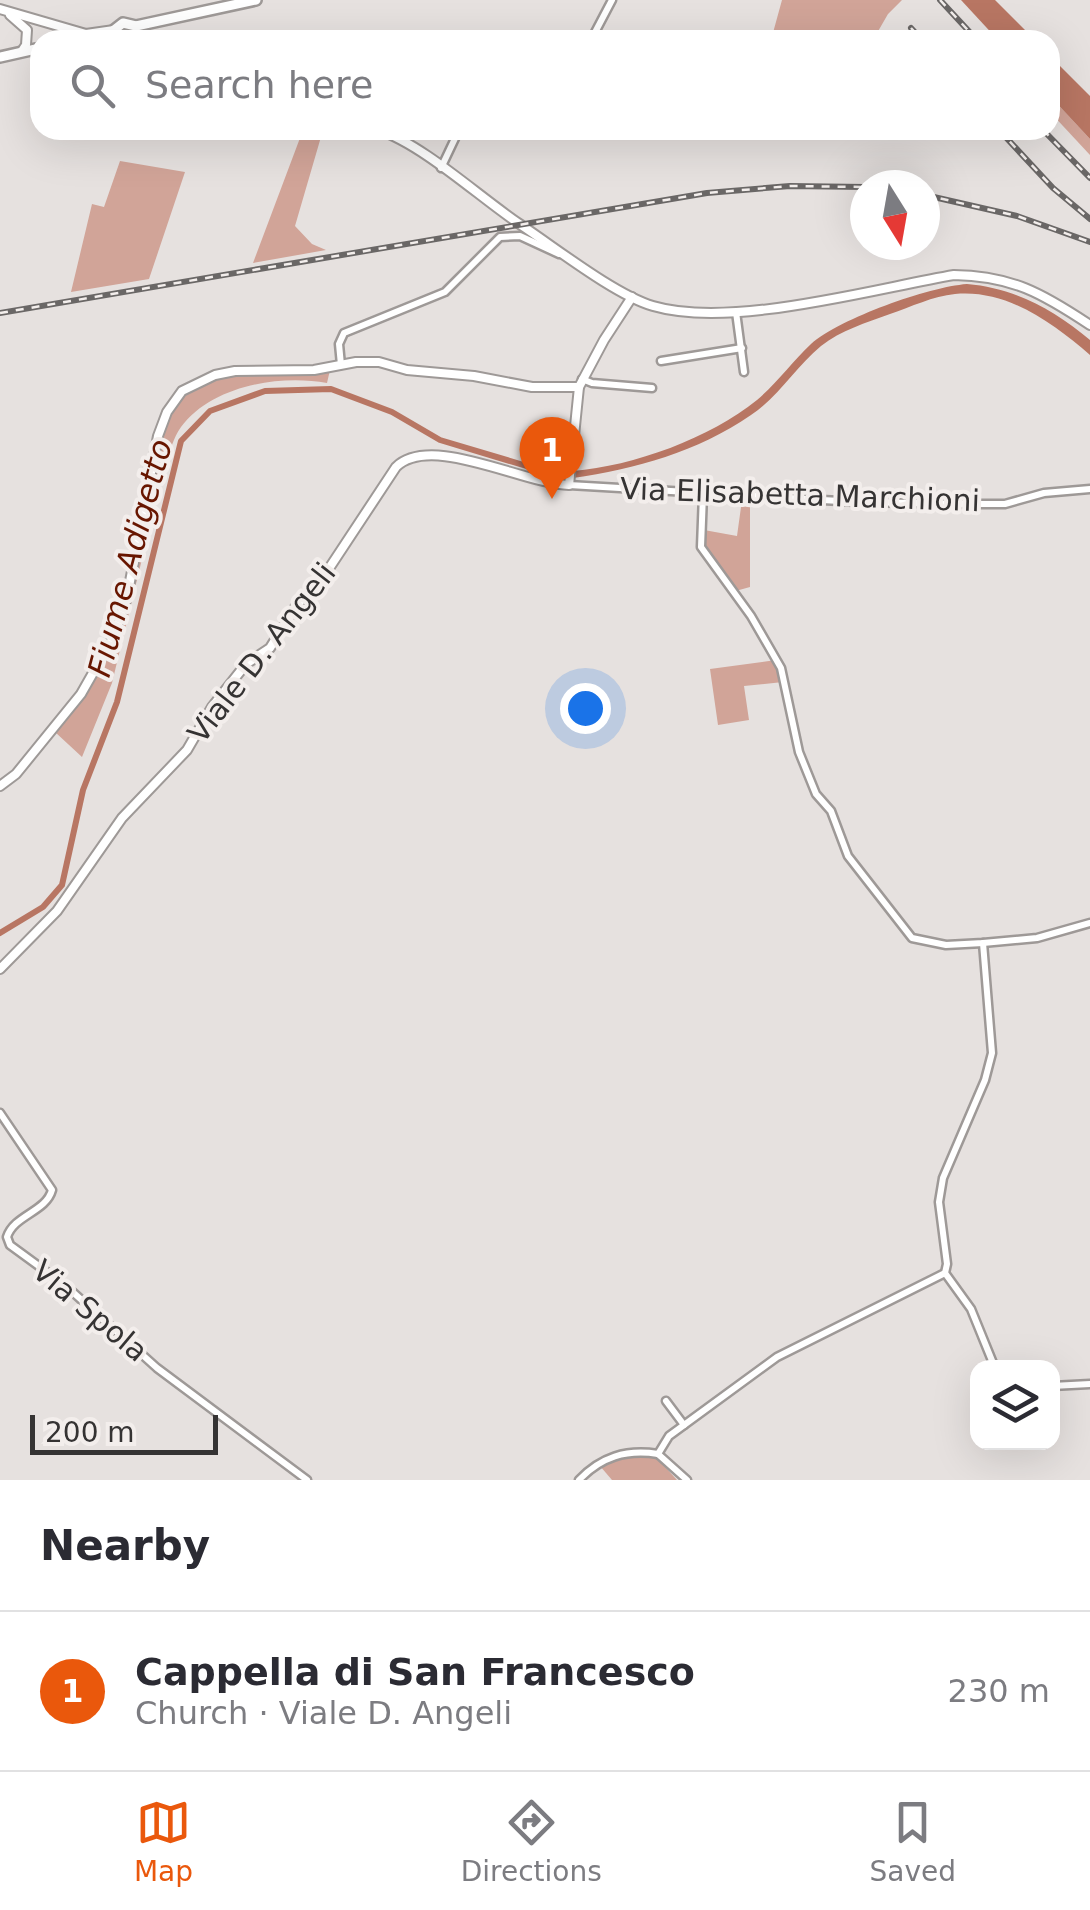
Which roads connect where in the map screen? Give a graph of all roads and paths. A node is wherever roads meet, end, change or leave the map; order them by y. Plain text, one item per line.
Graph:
1 (256, 0) edge
2 (612, 0) edge
3 (1, 10) edge
4 (136, 26) junction
5 (72, 30) edge
6 (119, 30) edge
7 (137, 30) edge
8 (596, 30) edge
9 (30, 50) edge
10 (20, 52) junction
11 (0, 58) edge
12 (400, 140) edge
13 (455, 140) edge
14 (442, 168) junction
15 (564, 254) junction
16 (632, 297) junction
17 (736, 312) junction
18 (1090, 324) edge
19 (742, 348) junction
20 (661, 361) dead end
21 (341, 365) junction
22 (744, 372) dead end
23 (581, 383) junction
24 (652, 388) dead end
25 (569, 483) junction
26 (1090, 489) edge
27 (704, 494) junction
28 (0, 786) edge
29 (1090, 923) edge
30 (984, 943) junction
31 (0, 969) edge
32 (0, 1112) edge
33 (945, 1273) junction
34 (992, 1360) edge
35 (1090, 1384) edge
36 (1060, 1386) edge
37 (666, 1401) dead end
38 (684, 1424) junction
39 (658, 1454) junction
40 (307, 1480) edge
41 (579, 1480) edge
42 (686, 1480) edge

1 - 4 main road
2 - 8 street
3 - 5 street
3 - 10 street
4 - 6 main road
4 - 7 main road
9 - 10 main road
10 - 11 main road
12 - 14 street
13 - 14 street
14 - 15 street
15 - 16 street
15 - 21 street
16 - 17 street
16 - 23 street
17 - 18 street
17 - 19 street
19 - 20 street
19 - 22 street
21 - 23 street
21 - 28 street
23 - 24 street
23 - 25 street
25 - 27 street, Via Elisabetta Marchioni
25 - 31 street, Viale D. Angeli
26 - 27 street, Via Elisabetta Marchioni
27 - 30 street
29 - 30 street
30 - 33 street
32 - 40 street, Via Spola
33 - 34 street
33 - 38 street
35 - 36 street
37 - 38 street
38 - 39 street
39 - 41 street
39 - 42 street

